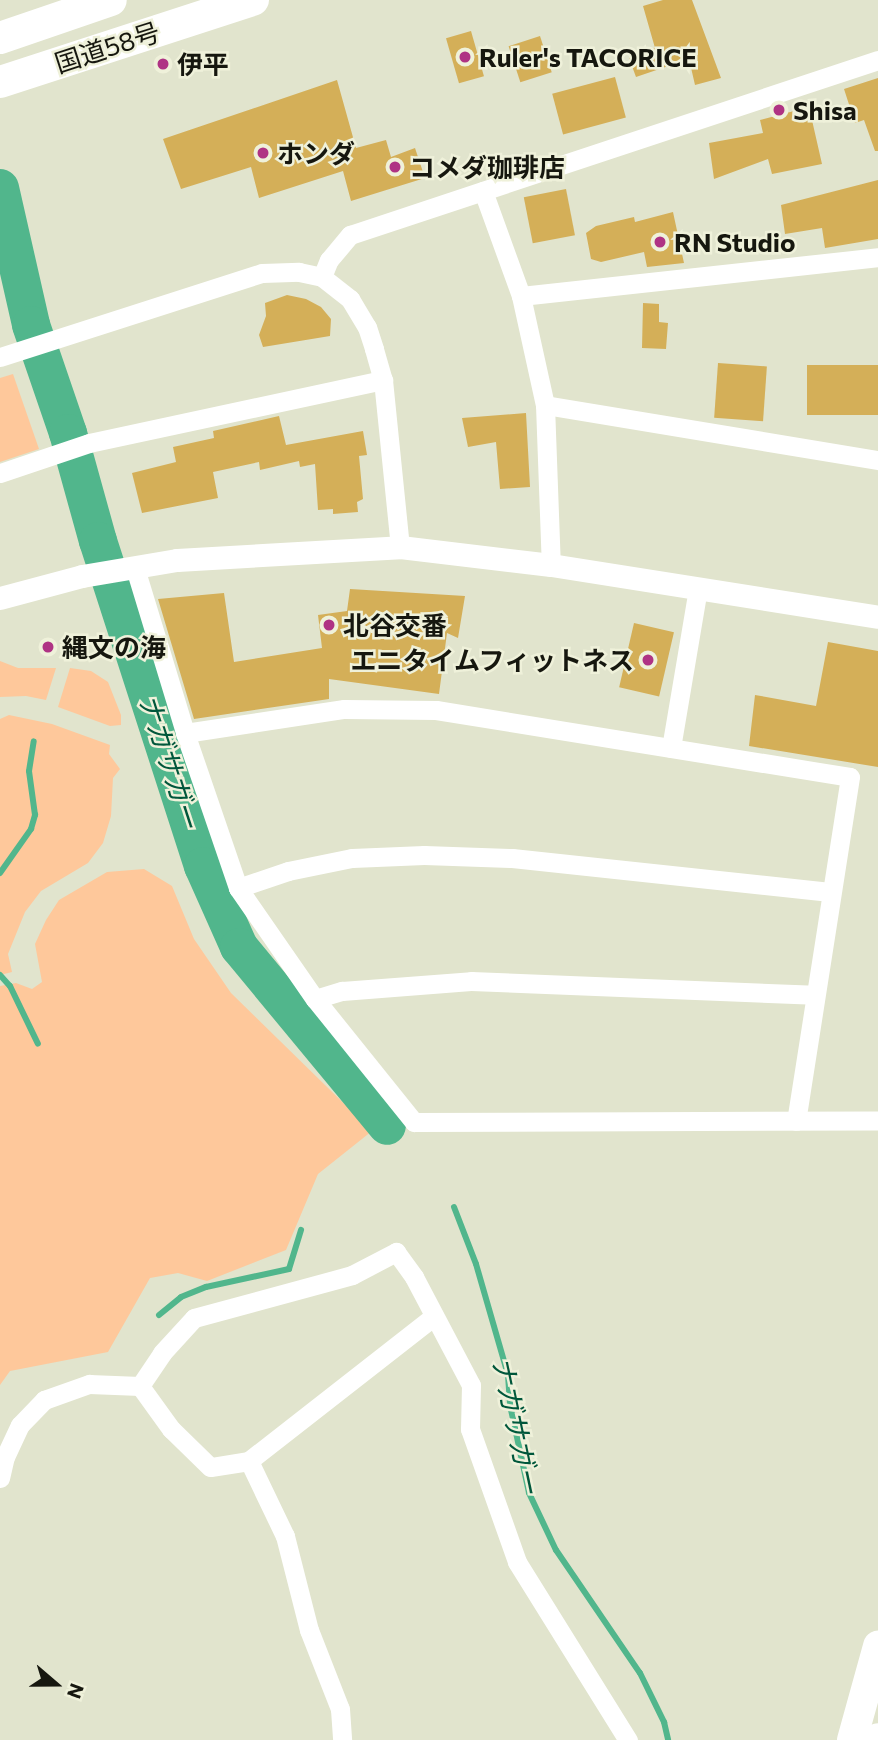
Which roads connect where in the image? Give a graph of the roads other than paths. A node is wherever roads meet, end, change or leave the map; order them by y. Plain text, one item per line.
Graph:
1 (111, 0) edge
2 (253, 0) edge
3 (0, 38) edge
4 (878, 60) edge
5 (0, 82) edge
6 (483, 191) junction
7 (878, 257) edge
8 (322, 277) junction
9 (521, 296) junction
10 (8, 355) edge
11 (383, 380) junction
12 (545, 405) junction
13 (878, 460) edge
14 (0, 473) edge
15 (400, 547) junction
16 (551, 565) junction
17 (134, 568) junction
18 (698, 588) junction
19 (0, 598) edge
20 (878, 617) edge
21 (185, 733) junction
22 (671, 748) junction
23 (238, 888) junction
24 (830, 892) junction
25 (814, 995) junction
26 (315, 999) junction
27 (878, 1120) edge
28 (796, 1121) junction
29 (433, 1317) junction
30 (140, 1386) junction
31 (249, 1461) junction
32 (0, 1478) edge
33 (878, 1646) edge
34 (342, 1740) edge
35 (628, 1740) edge
36 (852, 1740) edge

1 - 3 highway, 国道58号
2 - 5 highway, 国道58号
4 - 6 street
6 - 8 street
6 - 9 street
7 - 9 street
8 - 10 street
8 - 11 street
9 - 12 street
11 - 14 street
11 - 15 street
12 - 13 street
12 - 16 street
15 - 16 street
15 - 17 street
16 - 18 street
17 - 19 street
17 - 21 street
18 - 20 street
18 - 22 street
21 - 22 street
21 - 23 street
22 - 24 street
23 - 24 street
23 - 26 street
24 - 25 street
25 - 26 street
25 - 28 street
26 - 28 street
27 - 28 street
29 - 30 street
29 - 31 street
29 - 35 street
30 - 31 street
30 - 32 street
31 - 34 street
33 - 36 main road

